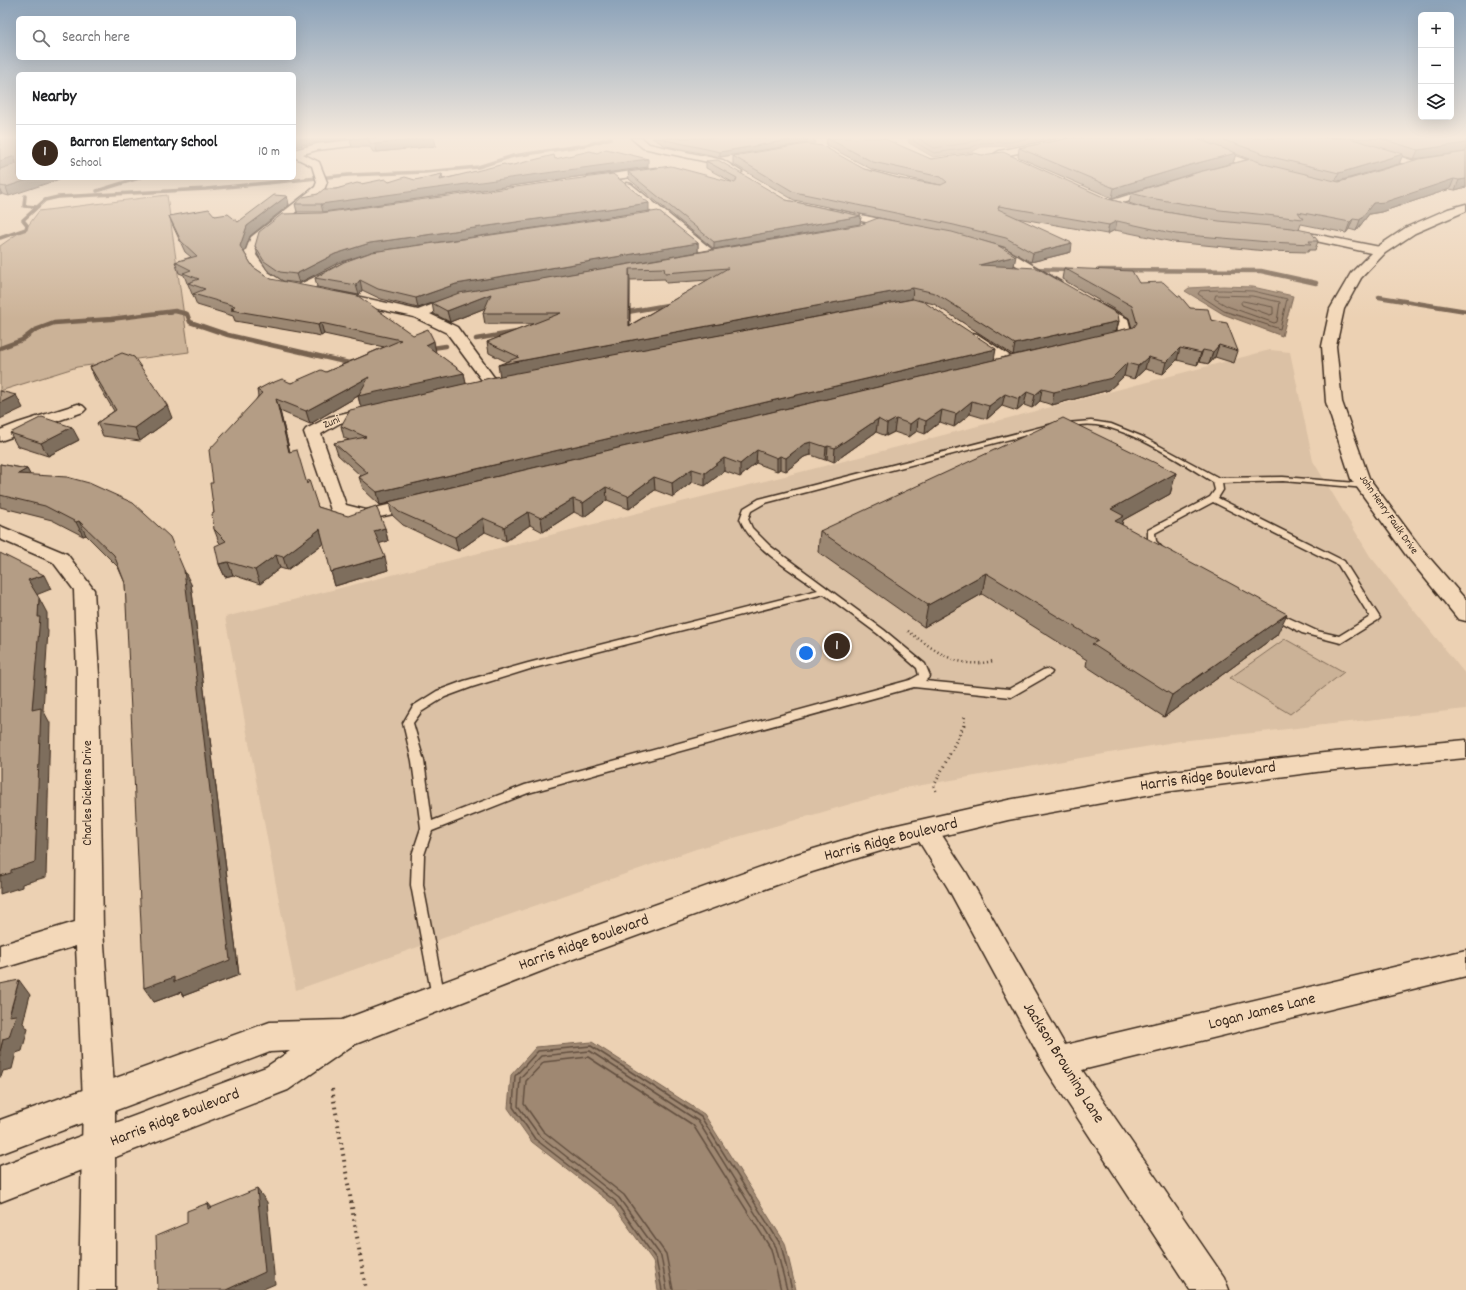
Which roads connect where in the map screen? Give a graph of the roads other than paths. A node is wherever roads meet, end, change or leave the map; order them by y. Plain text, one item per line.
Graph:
1 (308, 198) edge
2 (642, 198) edge
3 (1128, 198) edge
4 (1098, 199) edge
5 (1110, 204) junction
6 (1466, 207) edge
7 (822, 210) edge
8 (1133, 210) edge
9 (661, 214) junction
10 (646, 216) edge
11 (284, 218) junction
12 (300, 218) edge
13 (876, 222) junction
14 (907, 228) edge
15 (859, 230) edge
16 (1274, 231) edge
17 (980, 245) edge
18 (1380, 251) junction
19 (726, 253) edge
20 (711, 255) junction
21 (696, 258) edge
22 (350, 265) edge
23 (301, 289) junction
24 (473, 296) edge
25 (420, 314) junction
26 (960, 329) edge
27 (1086, 344) edge
28 (1025, 358) edge
29 (1010, 362) junction
30 (987, 368) edge
31 (507, 381) edge
32 (492, 384) junction
33 (477, 388) edge
34 (387, 408) edge
35 (78, 409) dead end
36 (0, 436) edge
37 (1217, 481) junction
38 (1366, 486) junction
39 (436, 499) edge
40 (1213, 499) junction
41 (0, 532) edge
42 (1169, 556) edge
43 (825, 591) junction
44 (1266, 611) edge
45 (1466, 614) edge
46 (1047, 672) dead end
47 (914, 683) junction
48 (1466, 749) edge
49 (427, 828) junction
50 (925, 830) junction
51 (89, 930) junction
52 (0, 957) edge
53 (1466, 962) edge
54 (438, 998) junction
55 (342, 1035) junction
56 (1058, 1061) junction
57 (98, 1102) junction
58 (0, 1137) edge
59 (98, 1148) junction
60 (0, 1184) edge
61 (97, 1290) edge
62 (1211, 1290) edge

1 - 11 street
2 - 9 street
3 - 5 street
4 - 5 street
5 - 8 street
6 - 18 street, John Henry Faulk Drive
7 - 13 street
9 - 10 street
9 - 20 street
11 - 12 street
11 - 23 street
13 - 14 street
13 - 15 street
16 - 18 street
17 - 27 street
18 - 38 street, John Henry Faulk Drive
19 - 20 street
20 - 21 street
22 - 23 street
23 - 25 street
24 - 25 street
25 - 32 street
26 - 29 street
28 - 29 street
29 - 30 street
31 - 32 street
32 - 33 street
34 - 39 street, Zuni
35 - 36 street
37 - 38 lane
37 - 40 lane
37 - 43 lane
38 - 45 street, John Henry Faulk Drive
40 - 42 lane
40 - 44 lane
41 - 51 street, Charles Dickens Drive
43 - 47 lane
43 - 49 lane
46 - 47 lane
47 - 49 lane
48 - 50 street, Harris Ridge Boulevard
49 - 54 lane
50 - 54 street, Harris Ridge Boulevard
50 - 56 street, Jackson Browning Lane
51 - 52 street
51 - 57 street, Charles Dickens Drive
53 - 56 street, Logan James Lane
54 - 55 street, Harris Ridge Boulevard
55 - 57 street, Harris Ridge Boulevard
55 - 59 street, Harris Ridge Boulevard
56 - 62 street, Jackson Browning Lane
57 - 58 street, Harris Ridge Boulevard
57 - 59 street, Charles Dickens Drive
59 - 60 street, Harris Ridge Boulevard
59 - 61 street, Charles Dickens Drive

